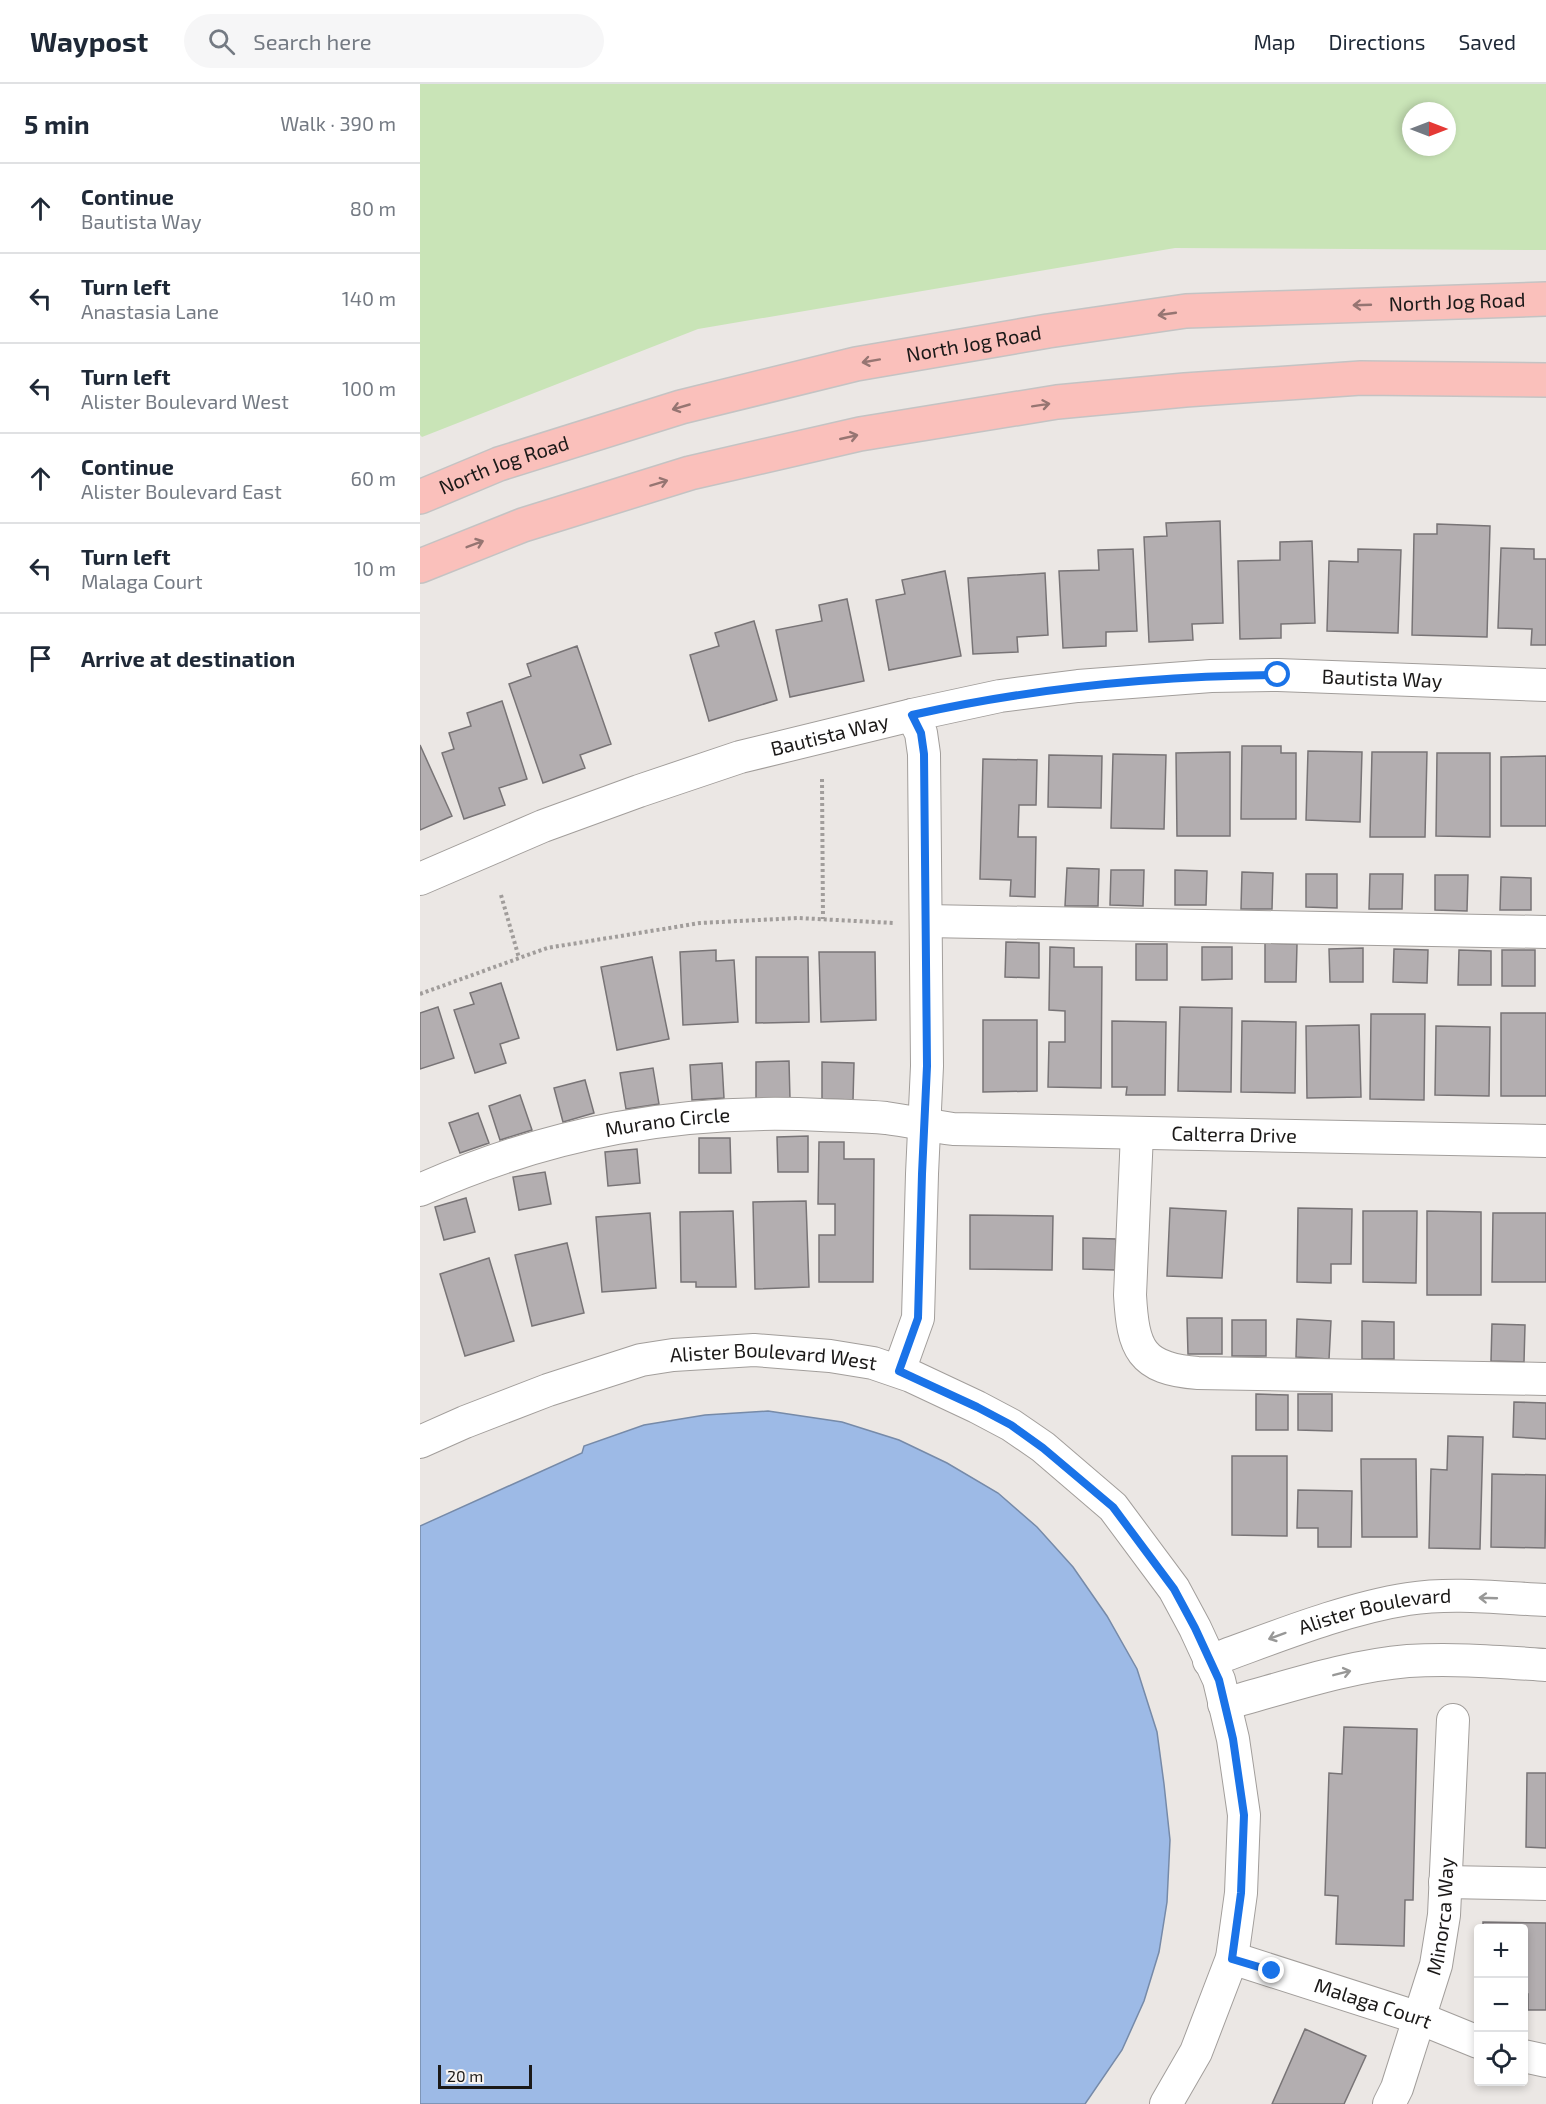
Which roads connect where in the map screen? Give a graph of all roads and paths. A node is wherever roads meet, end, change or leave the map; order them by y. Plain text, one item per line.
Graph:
1 (1546, 299) edge
2 (1546, 380) edge
3 (420, 497) edge
4 (420, 566) edge
5 (1546, 685) edge
6 (912, 715) junction
7 (822, 779) dead end
8 (420, 879) edge
9 (501, 895) dead end
10 (823, 919) junction
11 (913, 922) junction
12 (1546, 932) edge
13 (519, 958) junction
14 (420, 994) edge
15 (924, 1125) junction
16 (1137, 1133) junction
17 (1546, 1141) edge
18 (420, 1190) edge
19 (899, 1371) junction
20 (1546, 1379) edge
21 (422, 1436) edge
22 (1546, 1600) edge
23 (1546, 1665) edge
24 (1218, 1682) junction
25 (1453, 1720) dead end
26 (1445, 1882) junction
27 (1546, 1884) edge
28 (1232, 1959) junction
29 (1419, 2018) junction
30 (1474, 2040) edge
31 (1528, 2057) edge
32 (1546, 2061) edge
33 (1166, 2104) edge
34 (1389, 2104) edge

1 -> 3 main road, North Jog Road
4 -> 2 main road
5 - 6 street, Bautista Way
6 - 8 street, Bautista Way
6 - 11 street
7 - 10 path
9 - 13 path
10 - 11 path
10 - 13 path
11 - 12 street
11 - 15 street
13 - 14 path
15 - 16 street, Calterra Drive
15 - 18 street, Murano Circle
15 - 19 street
16 - 17 street, Calterra Drive
16 - 20 street
19 - 21 street, Alister Boulevard West
19 - 24 street, Alister Boulevard West
22 -> 24 street, Alister Boulevard
24 -> 23 street
24 - 28 street, Alister Boulevard West
25 - 26 street, Minorca Way
26 - 27 street
26 - 29 street, Minorca Way
28 - 29 street, Malaga Court
28 - 33 street, Alister Boulevard West
29 - 30 street, Malaga Court
29 - 34 street, Minorca Way
31 - 32 street

